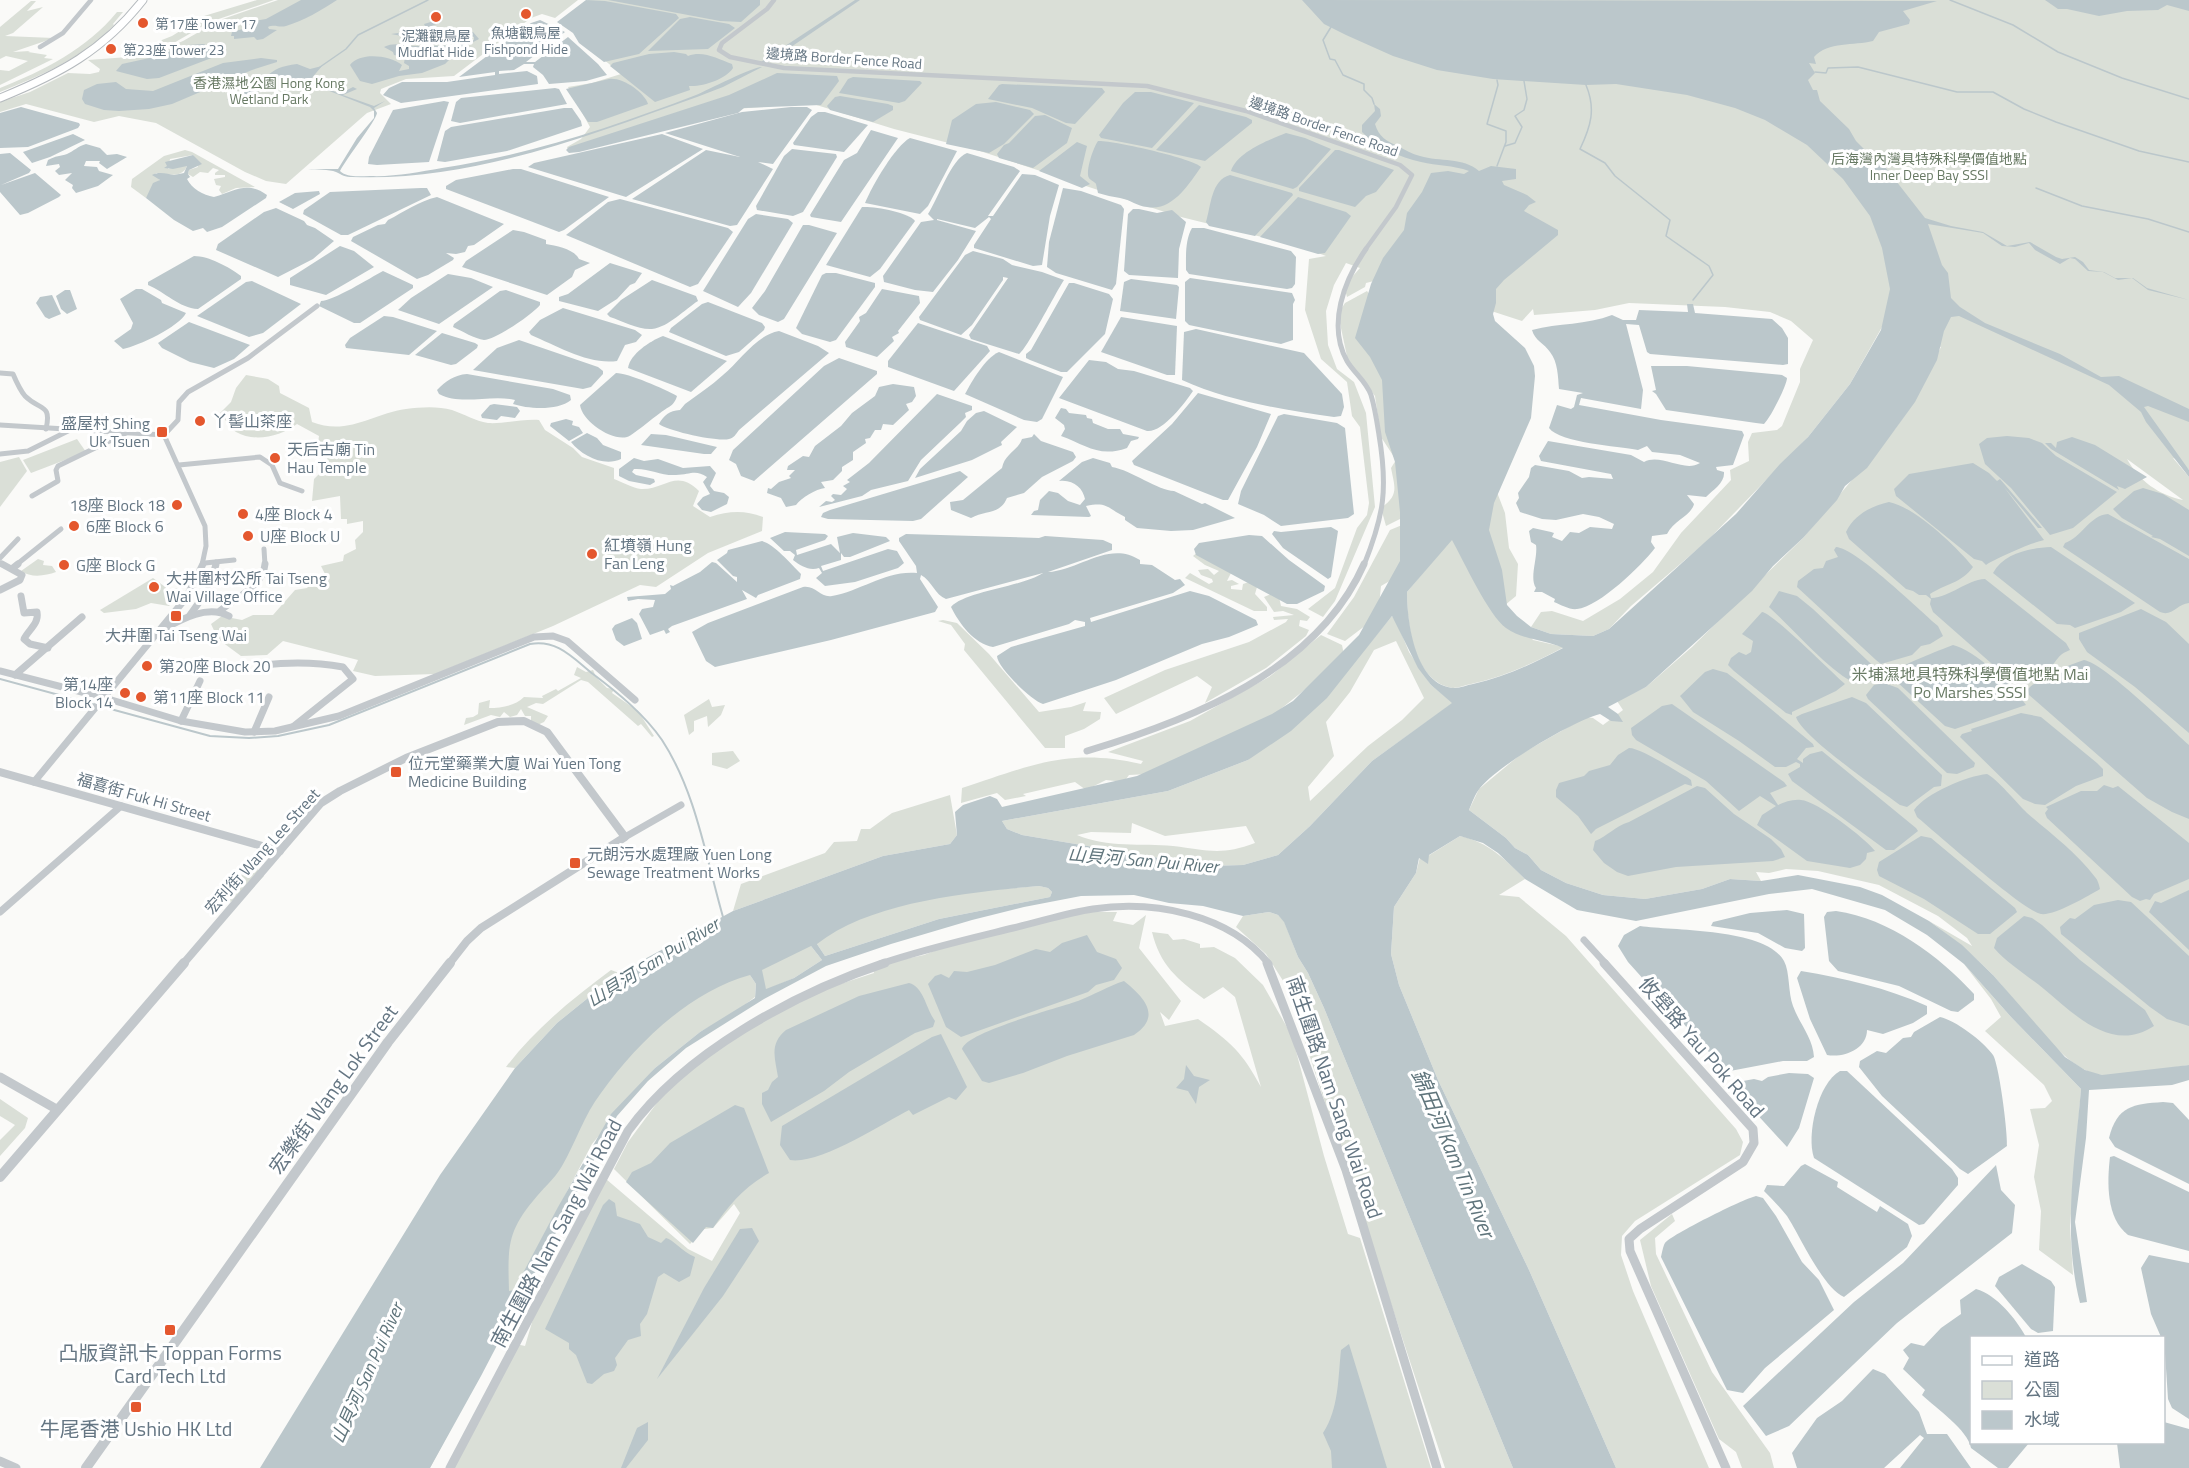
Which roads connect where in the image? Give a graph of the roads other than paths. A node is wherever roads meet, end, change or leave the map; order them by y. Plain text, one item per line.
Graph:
1 (91, 0) edge
2 (136, 0) edge
3 (143, 0) edge
4 (774, 0) edge
5 (40, 47) dead end
6 (0, 97) edge
7 (317, 306) dead end
8 (0, 373) edge
9 (0, 425) edge
10 (46, 429) junction
11 (70, 430) junction
12 (130, 431) junction
13 (164, 435) junction
14 (0, 454) edge
15 (179, 465) junction
16 (302, 491) dead end
17 (32, 496) dead end
18 (61, 529) dead end
19 (18, 539) dead end
20 (264, 549) dead end
21 (0, 558) edge
22 (234, 560) dead end
23 (216, 562) junction
24 (0, 563) edge
25 (204, 563) junction
26 (13, 568) junction
27 (0, 590) edge
28 (21, 596) dead end
29 (220, 611) junction
30 (190, 615) junction
31 (229, 616) dead end
32 (82, 617) dead end
33 (159, 631) junction
34 (48, 648) junction
35 (263, 665) dead end
36 (0, 671) edge
37 (15, 675) junction
38 (200, 681) dead end
39 (269, 697) dead end
40 (104, 699) junction
41 (636, 700) dead end
42 (182, 721) junction
43 (291, 728) junction
44 (254, 732) junction
45 (1087, 751) dead end
46 (0, 772) edge
47 (34, 782) junction
48 (681, 805) dead end
49 (121, 806) junction
50 (625, 837) junction
51 (279, 851) junction
52 (0, 912) edge
53 (1584, 940) dead end
54 (0, 1077) edge
55 (58, 1110) junction
56 (0, 1178) edge
57 (0, 1461) edge
58 (16, 1468) edge
59 (86, 1468) edge
60 (450, 1468) edge
61 (1437, 1468) edge
62 (1726, 1468) edge

1 - 5 street
2 - 6 main road
3 - 6 main road
4 - 45 street, 邊境路 Border Fence Road
7 - 13 street
8 - 10 street
9 - 10 street
10 - 11 street
11 - 12 street
11 - 14 street
12 - 13 street
12 - 17 street
13 - 15 street
15 - 16 street
15 - 25 street
18 - 26 street
19 - 21 street
20 - 29 street
22 - 23 street
23 - 25 street
23 - 30 street
24 - 26 street
25 - 33 street
26 - 27 street
28 - 34 street
29 - 30 street
29 - 31 street
30 - 33 street
32 - 34 street
33 - 40 street
34 - 37 street
35 - 43 street
36 - 37 street
37 - 40 street
38 - 42 street
39 - 44 street
40 - 42 street
40 - 47 street
41 - 43 street
42 - 44 street
43 - 44 street
46 - 47 street, 福喜街 Fuk Hi Street
47 - 49 street, 福喜街 Fuk Hi Street
48 - 50 street, 宏樂街 Wang Lok Street
49 - 51 street, 福喜街 Fuk Hi Street
49 - 52 street
50 - 51 street, 宏利街 Wang Lee Street
50 - 59 street, 宏樂街 Wang Lok Street
51 - 55 street, 宏利街 Wang Lee Street
53 - 62 street, 攸壆路 Yau Pok Road
54 - 55 street
55 - 56 street, 宏利街 Wang Lee Street
57 - 58 street
60 - 61 street, 南生圍路 Nam Sang Wai Road

